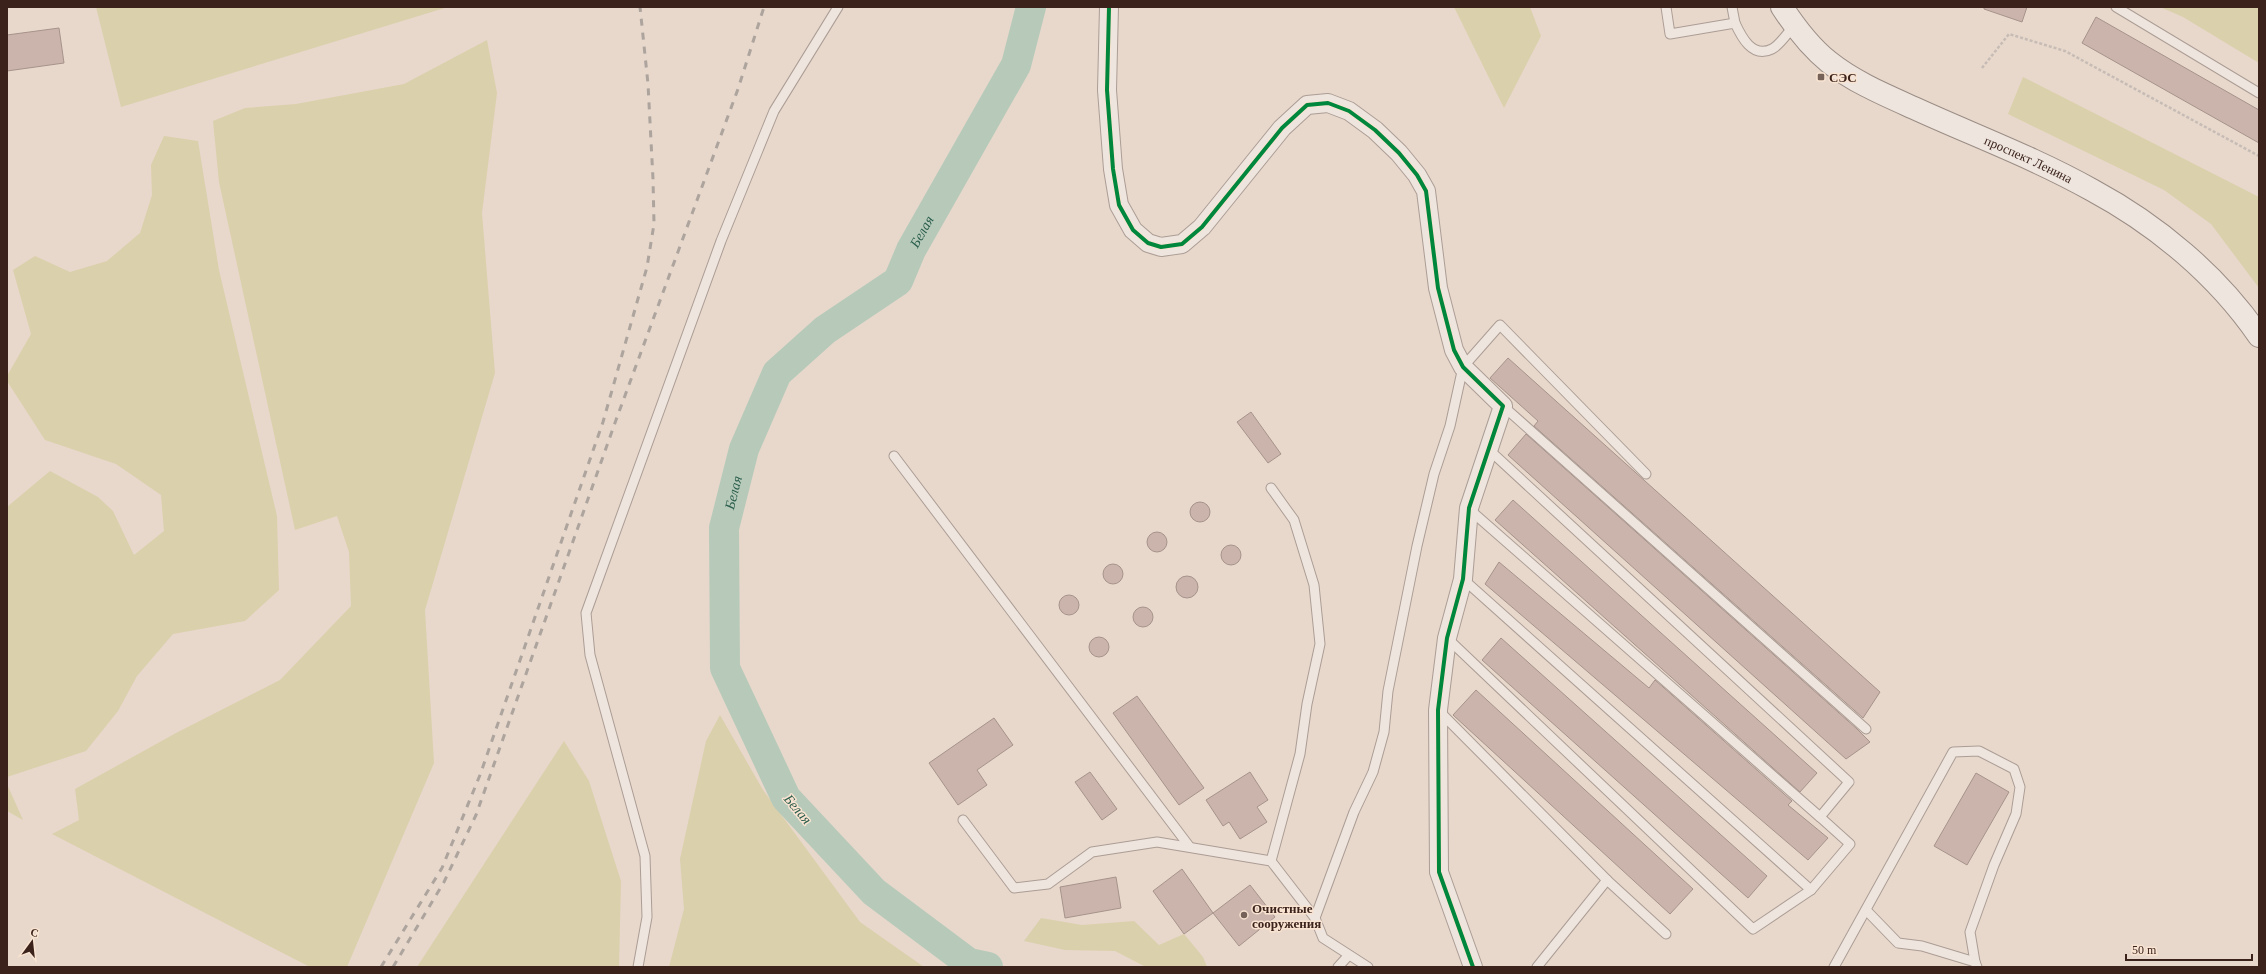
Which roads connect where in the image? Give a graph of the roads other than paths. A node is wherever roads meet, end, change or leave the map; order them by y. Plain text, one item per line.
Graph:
1 (838, 7) edge
2 (1109, 7) edge
3 (1666, 7) edge
4 (1732, 7) edge
5 (1782, 7) edge
6 (2116, 7) edge
7 (1735, 23) junction
8 (1794, 26) junction
9 (2259, 93) edge
10 (2259, 336) edge
11 (1463, 367) junction
12 (1503, 406) junction
13 (1487, 448) junction
14 (894, 456) dead end
15 (1646, 474) dead end
16 (1271, 488) dead end
17 (1469, 508) junction
18 (1463, 578) junction
19 (1447, 638) junction
20 (1438, 710) junction
21 (1866, 729) dead end
22 (1820, 817) junction
23 (963, 820) dead end
24 (1189, 846) junction
25 (1271, 861) junction
26 (1607, 880) junction
27 (1811, 890) junction
28 (1866, 910) junction
29 (1314, 918) junction
30 (1666, 934) dead end
31 (1348, 956) junction
32 (1976, 965) edge
33 (638, 967) edge
34 (1338, 967) edge
35 (1368, 967) edge
36 (1473, 967) edge
37 (1537, 967) edge
38 (1834, 967) edge

1 - 33 lane
2 - 11 street
3 - 7 lane
4 - 7 lane
5 - 8 main road, проспект Ленина
6 - 9 lane
7 - 8 lane
8 - 10 main road, проспект Ленина
11 - 12 street
11 - 15 lane
11 - 29 lane
12 - 13 street
12 - 21 lane
13 - 17 street
13 - 22 lane
14 - 24 lane
16 - 25 lane
17 - 18 street
17 - 22 lane
18 - 19 street
18 - 27 lane
19 - 20 street
19 - 27 lane
20 - 26 lane
20 - 36 street
22 - 27 lane
23 - 24 lane
24 - 25 lane
25 - 29 lane
26 - 30 lane
26 - 37 lane
28 - 32 lane
28 - 32 lane
28 - 38 lane
29 - 31 lane
31 - 34 lane
31 - 35 lane

